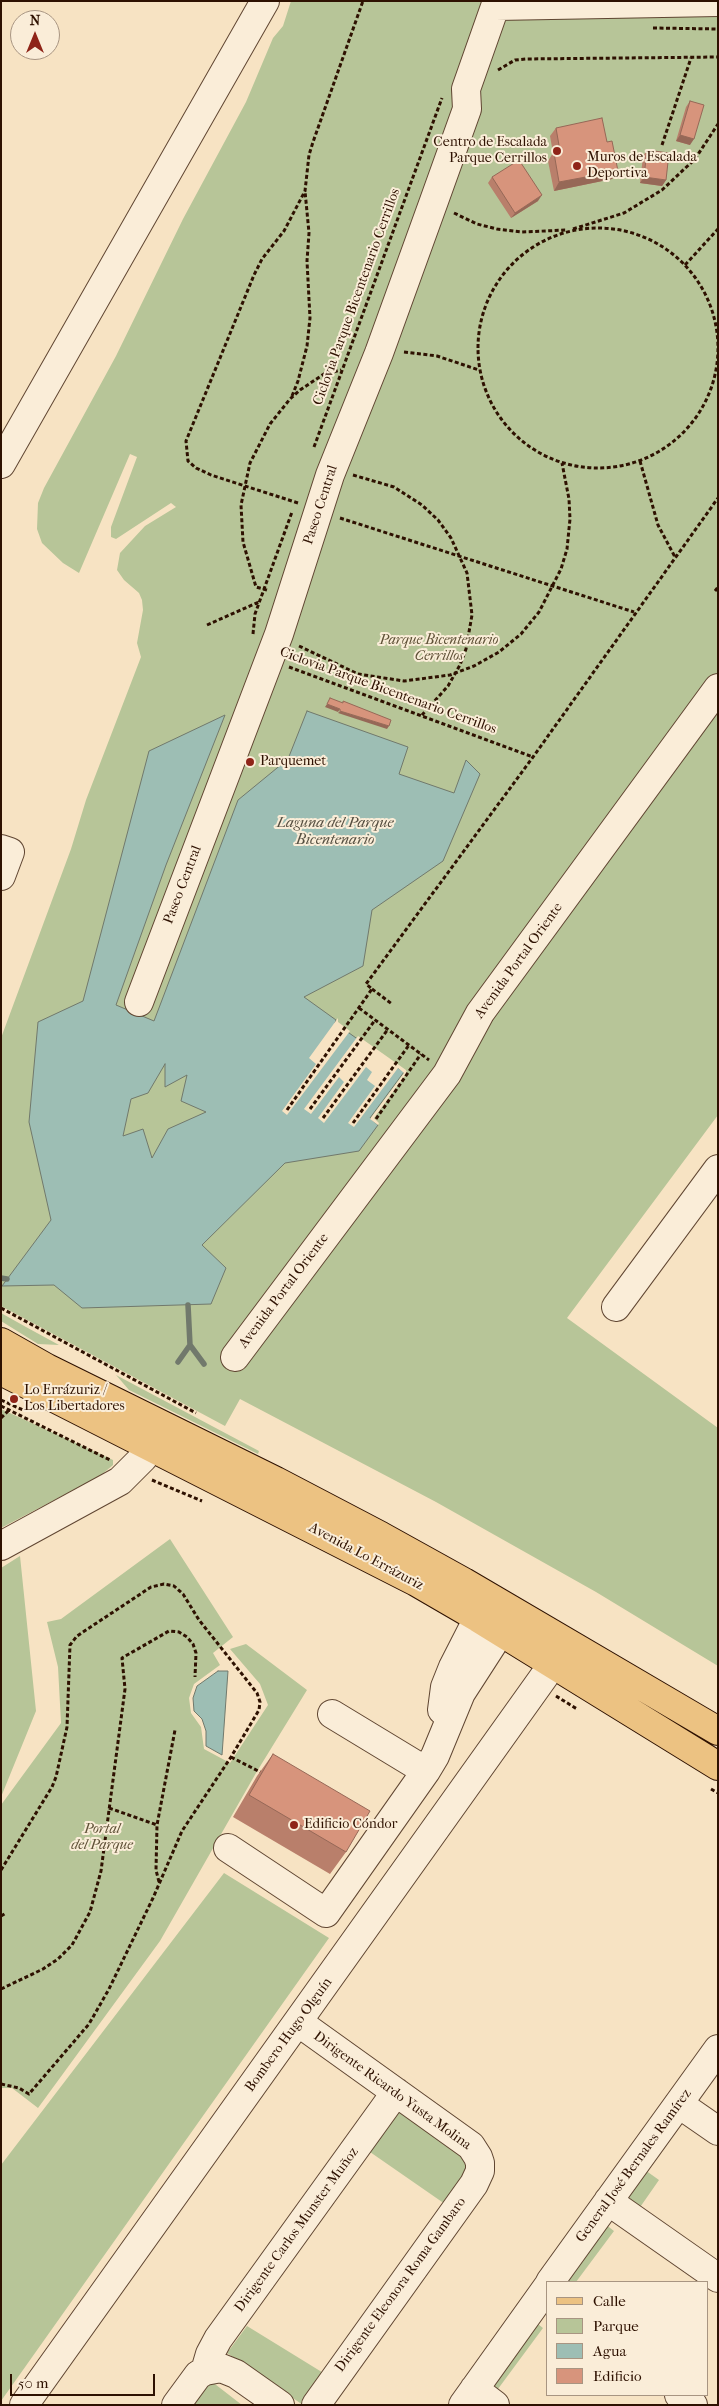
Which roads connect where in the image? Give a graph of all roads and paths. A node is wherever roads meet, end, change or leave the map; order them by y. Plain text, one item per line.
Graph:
1 (265, 1) edge
2 (363, 1) edge
3 (718, 2) edge
4 (496, 4) edge
5 (691, 58) junction
6 (718, 58) edge
7 (496, 72) dead end
8 (443, 95) dead end
9 (718, 124) edge
10 (662, 146) dead end
11 (305, 190) junction
12 (434, 202) junction
13 (718, 229) edge
14 (569, 230) junction
15 (685, 265) junction
16 (379, 353) junction
17 (341, 370) junction
18 (480, 371) junction
19 (290, 399) junction
20 (311, 455) dead end
21 (640, 461) junction
22 (562, 463) junction
23 (1, 464) edge
24 (330, 474) junction
25 (244, 486) junction
26 (298, 493) dead end
27 (718, 498) edge
28 (307, 506) junction
29 (461, 557) junction
30 (675, 557) junction
31 (553, 587) junction
32 (265, 589) junction
33 (292, 596) junction
34 (260, 602) junction
35 (634, 612) junction
36 (207, 625) dead end
37 (279, 634) junction
38 (268, 659) junction
39 (456, 673) junction
40 (718, 688) edge
41 (422, 715) junction
42 (533, 757) junction
43 (372, 989) junction
44 (140, 1002) dead end
45 (392, 1004) dead end
46 (359, 1008) junction
47 (375, 1020) junction
48 (388, 1029) junction
49 (409, 1045) junction
50 (421, 1054) junction
51 (447, 1074) junction
52 (310, 1109) dead end
53 (287, 1110) dead end
54 (323, 1118) dead end
55 (376, 1119) dead end
56 (353, 1123) dead end
57 (718, 1169) edge
58 (616, 1307) dead end
59 (1, 1342) edge
60 (235, 1357) dead end
61 (1, 1370) edge
62 (1, 1406) edge
63 (9, 1410) junction
64 (1, 1418) edge
65 (151, 1447) junction
66 (131, 1470) junction
67 (211, 1506) dead end
68 (1, 1546) edge
69 (489, 1624) junction
70 (553, 1664) junction
71 (195, 1677) dead end
72 (332, 1714) dead end
73 (175, 1730) dead end
74 (718, 1731) edge
75 (231, 1757) junction
76 (718, 1766) edge
77 (426, 1771) junction
78 (264, 1774) edge
79 (109, 1808) junction
80 (157, 1825) junction
81 (228, 1848) dead end
82 (1, 1870) edge
83 (159, 1883) junction
84 (6, 1913) dead end
85 (1, 1916) edge
86 (1, 1989) edge
87 (298, 2022) junction
88 (718, 2049) edge
89 (1, 2084) edge
90 (396, 2092) junction
91 (679, 2104) junction
92 (718, 2131) edge
93 (480, 2163) joint
94 (608, 2201) junction
95 (718, 2278) edge
96 (554, 2281) edge
97 (546, 2293) edge
98 (205, 2371) junction
99 (680, 2396) edge
100 (477, 2400) edge
101 (24, 2405) edge
102 (176, 2405) edge
103 (280, 2405) edge
104 (316, 2405) edge
105 (693, 2405) edge

1 - 23 street
2 - 11 path
3 - 4 street, Paseo Central
4 - 12 street, Paseo Central
5 - 6 path
5 - 7 path
5 - 10 path
8 - 17 path, Ciclovia Parque Bicentenario Cerrillos
9 - 14 path
11 - 19 path
11 - 25 path
12 - 14 path
12 - 16 street, Paseo Central
13 - 15 path
14 - 15 path
14 - 18 path
15 - 21 path
16 - 18 path
16 - 24 street, Paseo Central
17 - 19 path
17 - 20 path, Ciclovia Parque Bicentenario Cerrillos
18 - 22 path
19 - 25 path
21 - 22 path
21 - 30 path
22 - 31 path
24 - 28 street, Paseo Central
24 - 29 path
25 - 28 path
25 - 32 path
26 - 28 path, Ciclovia Parque Bicentenario Cerrillos
27 - 30 path
28 - 29 path
28 - 32 path, Ciclovia Parque Bicentenario Cerrillos
28 - 33 street, Paseo Central
29 - 31 path
29 - 39 path
30 - 35 path
31 - 35 path
31 - 39 path
32 - 33 path
32 - 34 path, Ciclovia Parque Bicentenario Cerrillos
33 - 37 street, Paseo Central
34 - 36 path
34 - 38 path, Ciclovia Parque Bicentenario Cerrillos
35 - 42 path
37 - 38 street, Paseo Central
37 - 39 path
38 - 41 path, Ciclovia Parque Bicentenario Cerrillos
38 - 44 street, Paseo Central
39 - 41 path
40 - 51 street, Avenida Portal Oriente
41 - 42 path, Ciclovia Parque Bicentenario Cerrillos
42 - 43 path
43 - 45 path
43 - 46 path
46 - 47 path
46 - 53 path
47 - 48 path
47 - 52 path
48 - 49 path
48 - 54 path
49 - 50 path
49 - 56 path
50 - 51 path
50 - 55 path
51 - 60 street, Avenida Portal Oriente
57 - 58 street
59 - 74 main road, Avenida Lo Errázuriz
61 - 65 main road, Avenida Lo Errázuriz
62 - 63 path
63 - 64 path
63 - 66 path
65 - 66 street
65 - 69 main road, Avenida Lo Errázuriz
66 - 67 path
66 - 68 street
69 - 70 main road, Avenida Lo Errázuriz
69 - 77 street
70 - 76 main road, Avenida Lo Errázuriz
70 - 87 street, Bombero Hugo Olguín
71 - 79 path
72 - 77 street
73 - 80 path
75 - 78 path
75 - 82 path
75 - 83 path
77 - 81 street
79 - 80 path
79 - 86 path
80 - 83 path
83 - 89 path
84 - 85 path
87 - 90 street, Dirigente Ricardo Yusta Molina
87 - 101 street, Bombero Hugo Olguín
88 - 91 street, General José Bernales Ramírez
90 - 93 street, Dirigente Ricardo Yusta Molina
90 - 98 street, Dirigente Carlos Munster Muñoz
91 - 92 street
91 - 94 street, General José Bernales Ramírez
93 - 104 street, Dirigente Eleonora Roma Gambaro
94 - 95 street
94 - 96 street, General José Bernales Ramírez
97 - 100 street, General José Bernales Ramírez
98 - 102 street
98 - 103 street
99 - 105 street

